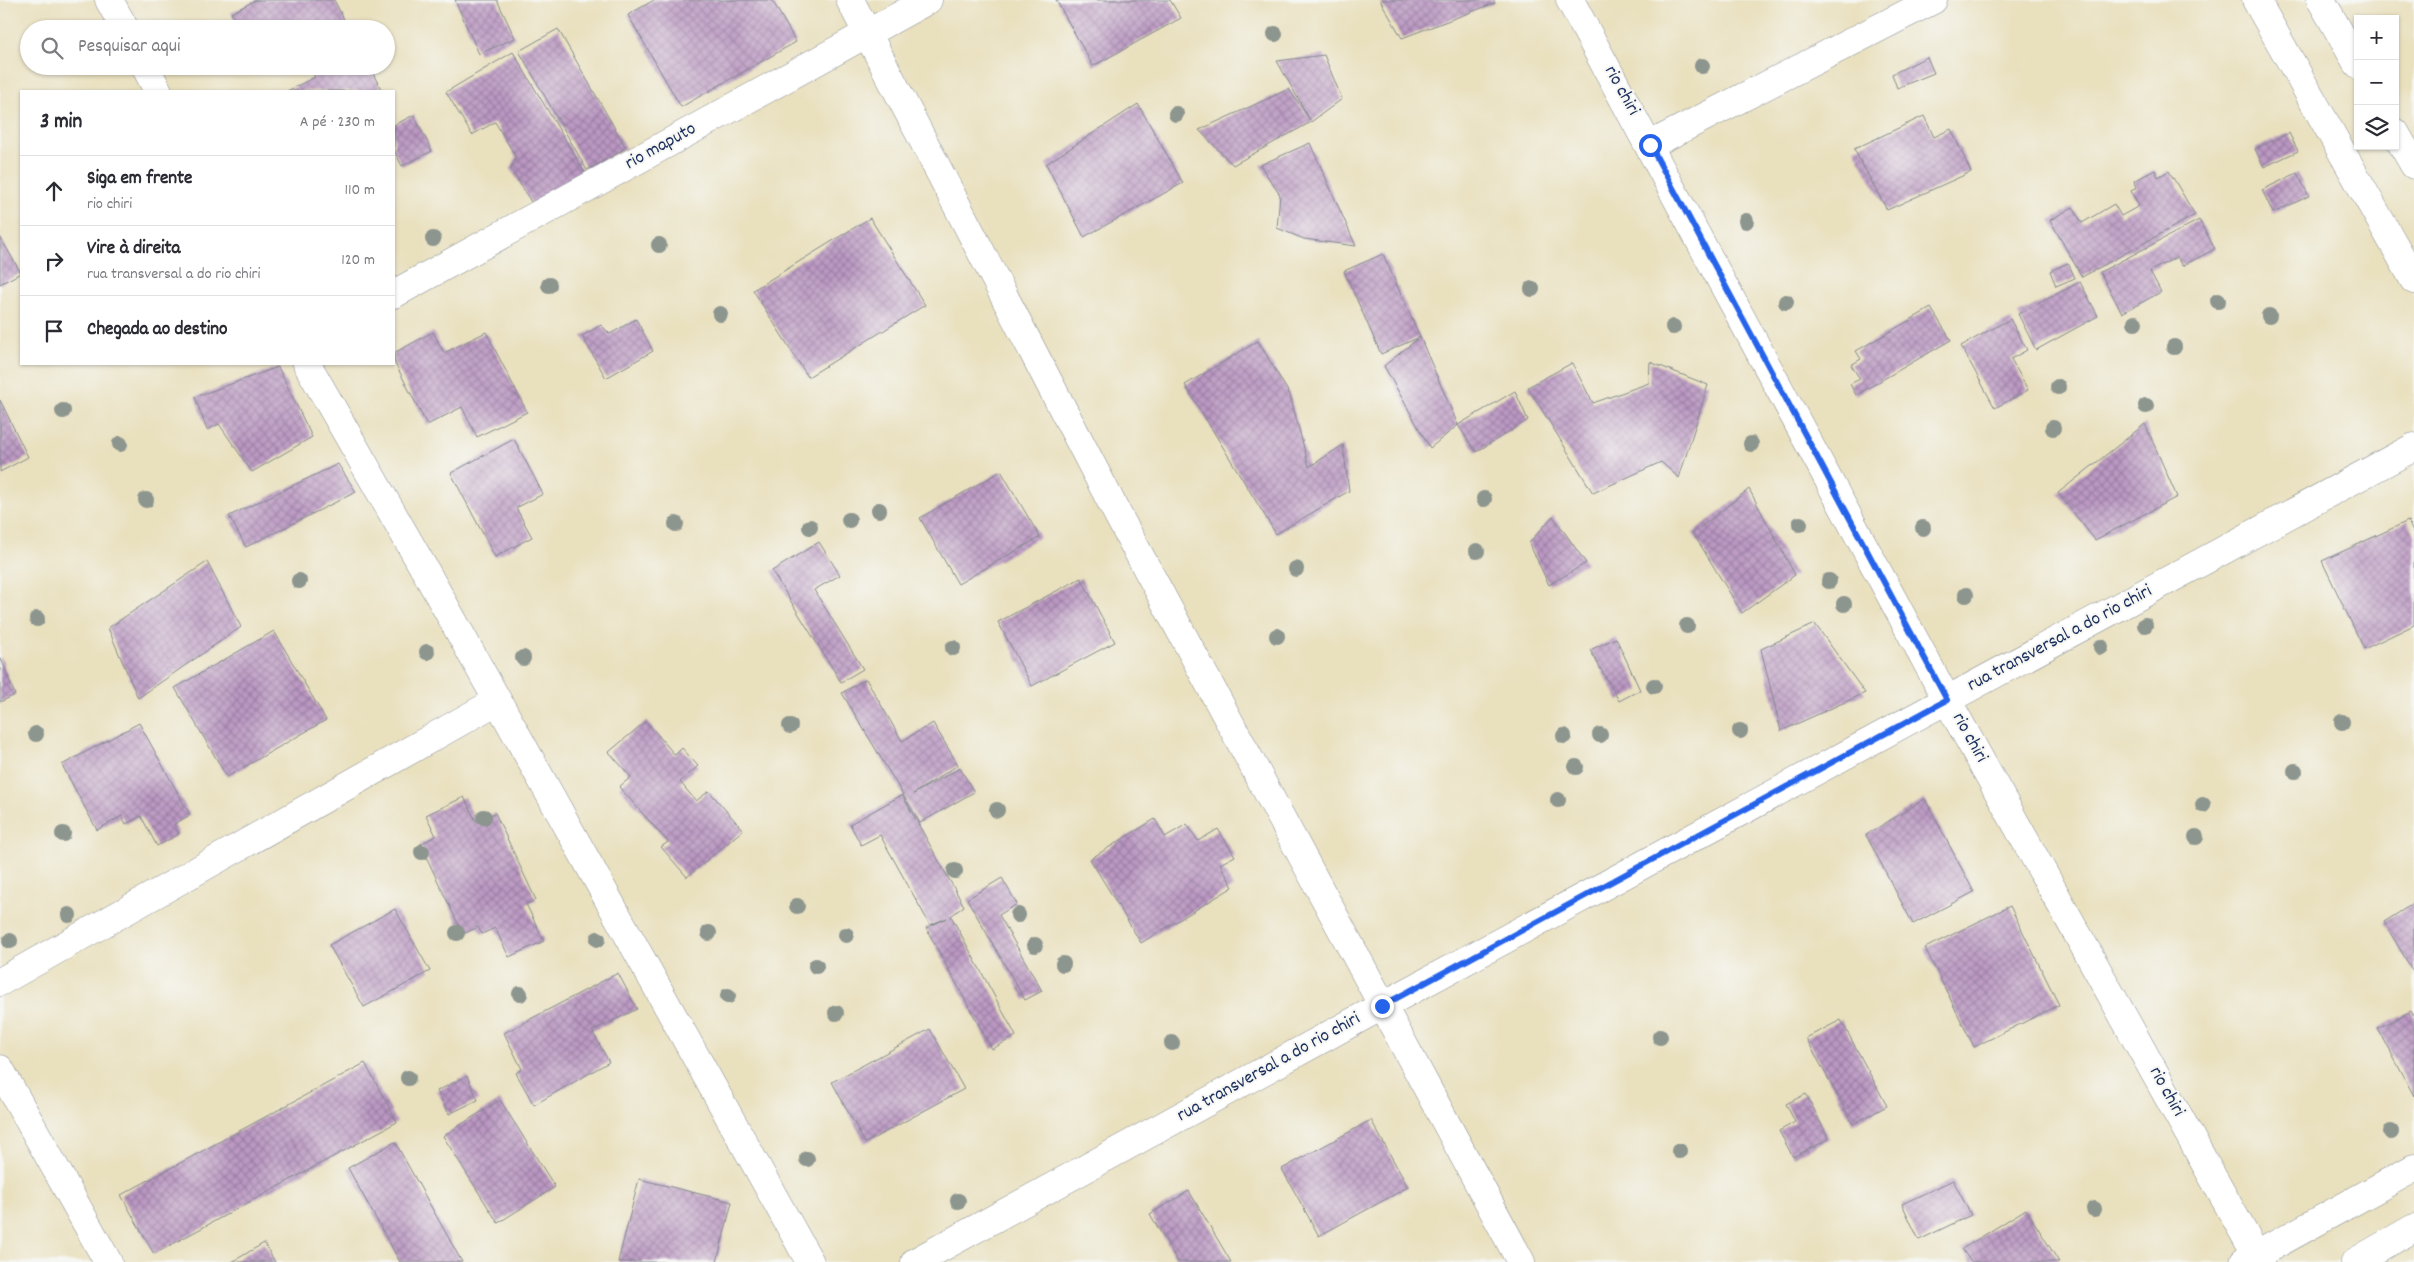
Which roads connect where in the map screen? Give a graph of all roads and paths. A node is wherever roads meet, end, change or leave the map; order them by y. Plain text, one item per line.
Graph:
1 (109, 0) edge
2 (850, 0) edge
3 (928, 0) edge
4 (1570, 0) edge
5 (1933, 0) edge
6 (2256, 0) edge
7 (2321, 0) edge
8 (119, 20) edge
9 (868, 33) junction
10 (2355, 60) edge
11 (150, 75) edge
12 (157, 90) edge
13 (2399, 139) edge
14 (1650, 145) junction
15 (2414, 165) edge
16 (2414, 280) edge
17 (395, 293) edge
18 (308, 365) edge
19 (2414, 447) edge
20 (1947, 700) junction
21 (497, 701) junction
22 (0, 982) edge
23 (1382, 1006) junction
24 (0, 1069) edge
25 (2414, 1168) edge
26 (2414, 1228) edge
27 (2253, 1260) edge
28 (108, 1262) edge
29 (810, 1262) edge
30 (915, 1262) edge
31 (1521, 1262) edge
32 (2355, 1262) edge

1 - 8 street
2 - 9 street
3 - 9 street, rio maputo
4 - 14 street, rio chiri
5 - 14 street
6 - 16 street
7 - 10 street
9 - 17 street, rio maputo
9 - 23 street
11 - 12 street
13 - 15 street
14 - 20 street, rio chiri
18 - 21 street
19 - 20 street, rua transversal a do rio chiri
20 - 23 street, rua transversal a do rio chiri
20 - 27 street, rio chiri
21 - 22 street
21 - 29 street
23 - 30 street, rua transversal a do rio chiri
23 - 31 street
24 - 28 street
25 - 27 street
26 - 32 street

